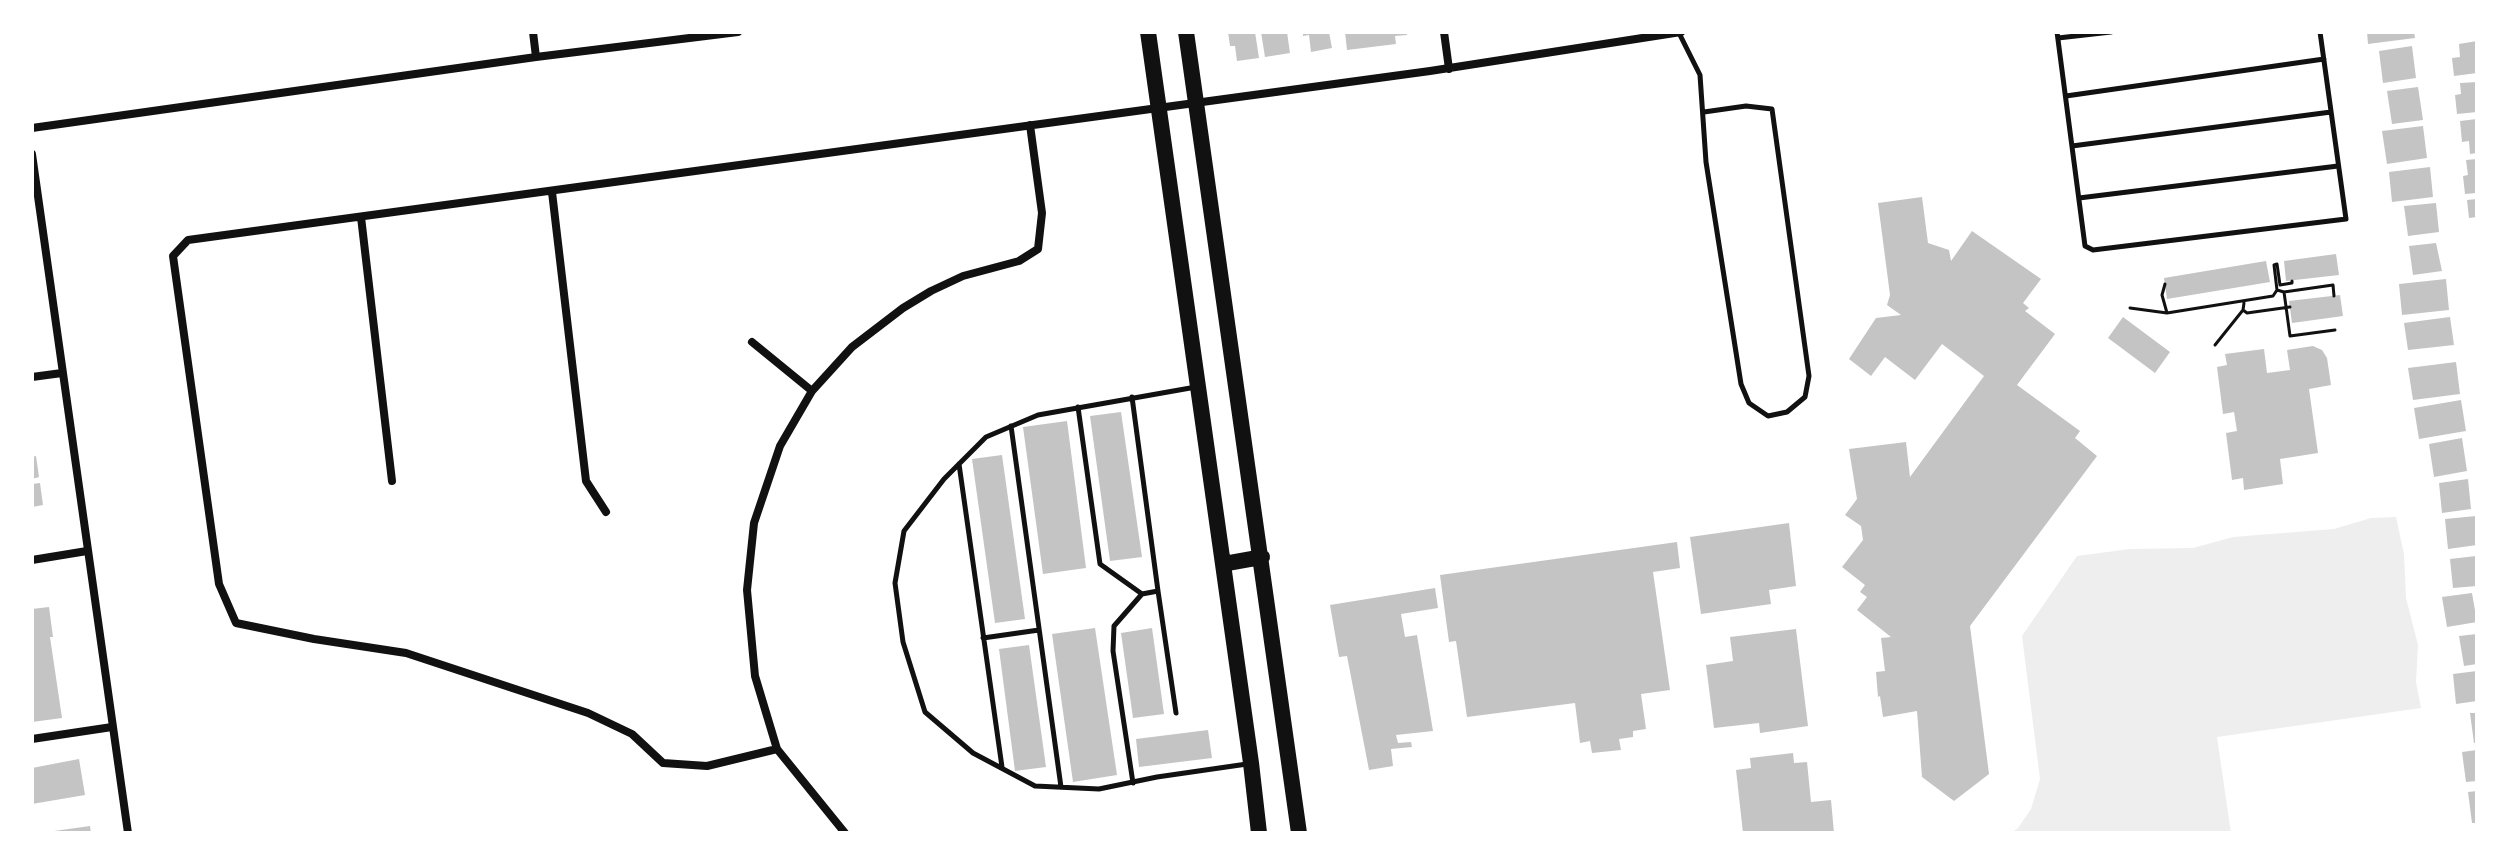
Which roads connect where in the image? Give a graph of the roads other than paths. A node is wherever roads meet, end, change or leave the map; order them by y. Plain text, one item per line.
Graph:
1 (533, 32) edge
2 (738, 32) edge
3 (1148, 32) edge
4 (1186, 32) edge
5 (1444, 32) edge
6 (1680, 32) edge
7 (2111, 32) edge
8 (2320, 32) edge
9 (2057, 35) edge
10 (536, 57) junction
11 (2324, 59) junction
12 (1449, 69) junction
13 (2066, 96) junction
14 (1196, 103) junction
15 (1159, 108) junction
16 (1704, 112) junction
17 (2331, 112) junction
18 (1030, 125) junction
19 (32, 128) edge
20 (2072, 146) junction
21 (32, 154) edge
22 (2338, 166) junction
23 (552, 192) junction
24 (2079, 198) junction
25 (361, 217) junction
26 (752, 342) dead end
27 (62, 373) junction
28 (32, 377) edge
29 (1198, 387) junction
30 (812, 391) junction
31 (1132, 397) junction
32 (1078, 407) junction
33 (1011, 426) junction
34 (959, 464) junction
35 (392, 481) dead end
36 (606, 512) dead end
37 (87, 551) junction
38 (1262, 557) junction
39 (32, 560) edge
40 (1223, 564) junction
41 (1158, 591) junction
42 (1142, 594) junction
43 (1039, 630) junction
44 (983, 638) junction
45 (1176, 713) dead end
46 (112, 727) junction
47 (32, 739) edge
48 (777, 749) junction
49 (1251, 763) junction
50 (1002, 768) junction
51 (1133, 783) junction
52 (1061, 787) junction
53 (128, 833) edge
54 (845, 833) edge
55 (1259, 833) edge
56 (1299, 833) edge

1 - 10 street
2 - 10 street
3 - 15 main road
4 - 14 main road
5 - 12 street
6 - 12 street
6 - 16 lane
7 - 9 lane
8 - 11 lane
9 - 13 lane
10 - 19 street
11 - 13 lane
11 - 17 lane
12 - 14 street
13 - 20 lane
14 - 15 street
14 - 38 main road
15 - 18 street
15 - 29 main road
16 - 16 lane
17 - 20 lane
17 - 22 lane
18 - 23 street
18 - 30 street
20 - 24 lane
21 - 27 street
22 - 24 lane
22 - 24 lane
23 - 25 street
23 - 36 street
25 - 35 street
25 - 48 street
26 - 30 street
27 - 28 street
27 - 37 street
29 - 31 lane
29 - 40 main road
30 - 48 street
31 - 32 lane
31 - 41 lane
32 - 33 lane
32 - 42 lane
33 - 34 lane
33 - 43 lane
34 - 44 lane
34 - 50 lane
37 - 39 street
37 - 46 street
38 - 40 main road
38 - 56 main road
40 - 49 main road
41 - 42 lane
41 - 45 lane
42 - 51 lane
43 - 44 lane
43 - 52 lane
44 - 50 lane
46 - 47 street
46 - 53 street
48 - 54 street
49 - 51 lane
49 - 55 main road
50 - 52 lane
51 - 52 lane

